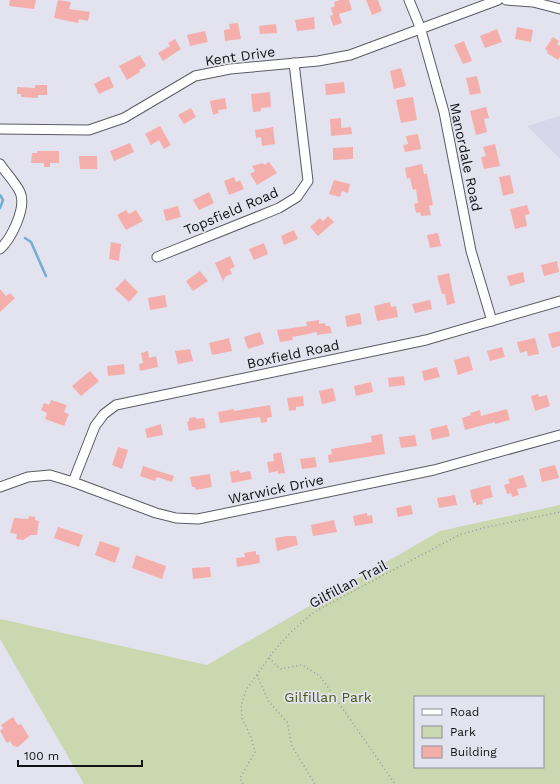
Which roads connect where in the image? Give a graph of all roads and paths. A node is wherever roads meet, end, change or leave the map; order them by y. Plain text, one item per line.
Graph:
1 (409, 0) edge
2 (498, 0) edge
3 (506, 0) edge
4 (560, 9) edge
5 (420, 27) junction
6 (294, 63) junction
7 (0, 129) edge
8 (0, 164) edge
9 (0, 250) edge
10 (157, 257) dead end
11 (560, 301) edge
12 (492, 320) junction
13 (560, 435) edge
14 (73, 482) junction
15 (0, 487) edge
16 (560, 512) edge
17 (269, 658) junction
18 (257, 675) junction
19 (243, 784) edge
20 (315, 784) edge
21 (395, 784) edge

1 - 5 street, Manordale Road
2 - 5 street, Kent Drive
3 - 4 street
5 - 6 street, Kent Drive
5 - 12 street, Manordale Road
6 - 7 street, Kent Drive
6 - 10 street, Topsfield Road
8 - 9 street
11 - 12 street, Boxfield Road
12 - 14 street, Boxfield Road
13 - 14 street, Warwick Drive
14 - 15 street, Warwick Drive
16 - 17 path, Gilfillan Trail
17 - 18 path, Gilfillan Trail
17 - 21 path
18 - 19 path, Gilfillan Trail
18 - 20 path

